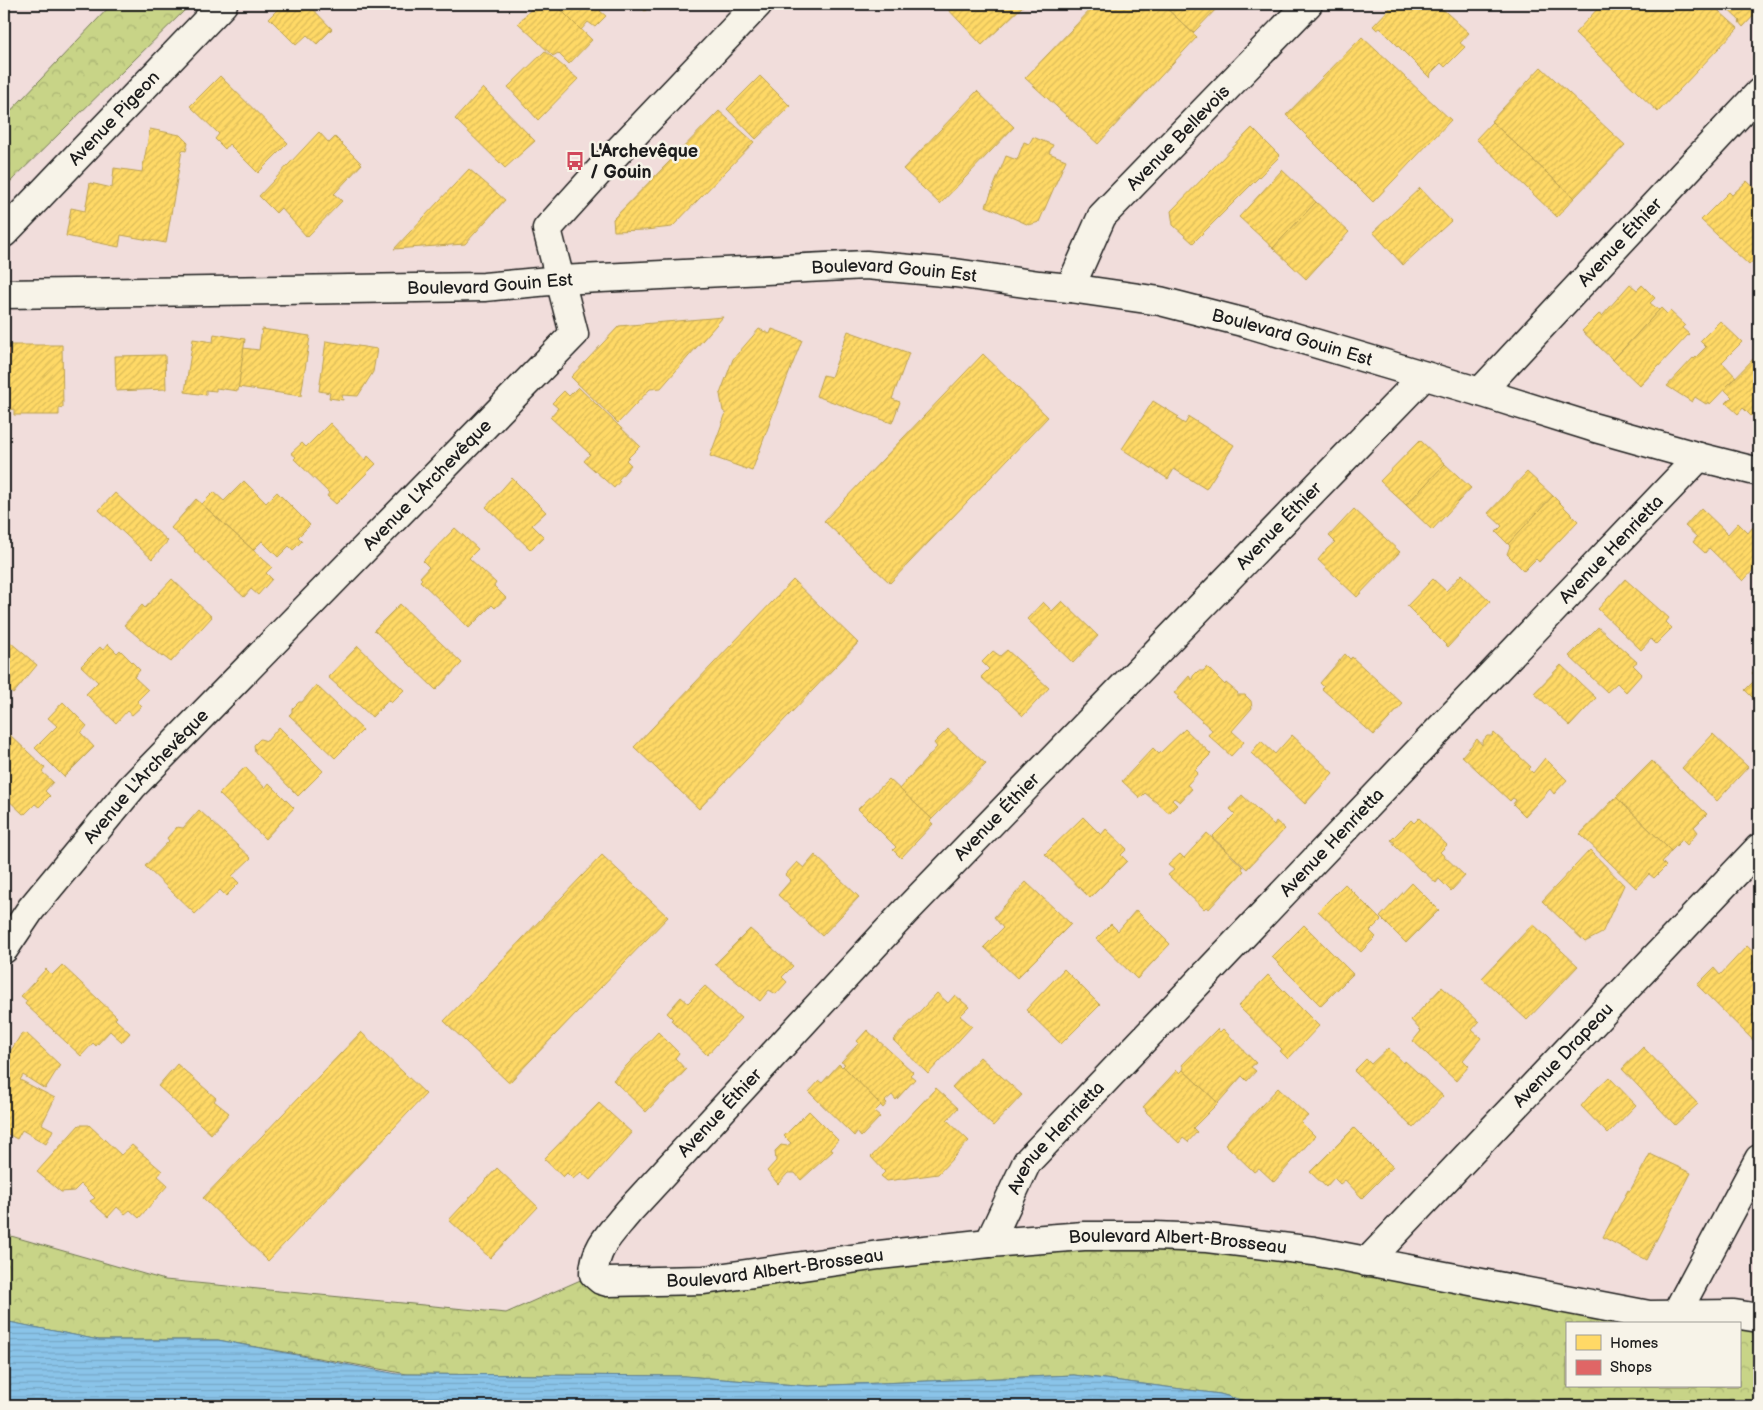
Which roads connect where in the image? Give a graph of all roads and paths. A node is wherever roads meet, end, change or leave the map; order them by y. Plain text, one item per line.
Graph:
1 (223, 4) edge
2 (758, 4) edge
3 (1308, 4) edge
4 (1759, 93) edge
5 (4, 233) edge
6 (560, 280) junction
7 (1070, 288) junction
8 (4, 294) edge
9 (1424, 376) junction
10 (1480, 392) junction
11 (1699, 457) junction
12 (1759, 472) edge
13 (1759, 848) edge
14 (4, 949) edge
15 (1759, 1158) edge
16 (989, 1243) junction
17 (1367, 1262) junction
18 (594, 1274) joint
19 (1676, 1314) junction
20 (1759, 1318) edge

1 - 5 street, Avenue Pigeon
2 - 6 street, Avenue L'Archevêque
3 - 7 street, Avenue Bellevois
4 - 10 street, Avenue Éthier
6 - 7 street, Boulevard Gouin Est
6 - 8 street, Boulevard Gouin Est
6 - 14 street, Avenue L'Archevêque
7 - 9 street, Boulevard Gouin Est
9 - 10 street, Boulevard Gouin Est
9 - 18 street, Avenue Éthier
10 - 11 street, Boulevard Gouin Est
11 - 12 street, Boulevard Gouin Est
11 - 16 street, Avenue Henrietta
13 - 17 street, Avenue Drapeau
15 - 19 street
16 - 17 street, Boulevard Albert-Brosseau
16 - 18 street, Boulevard Albert-Brosseau
17 - 19 street, Boulevard Albert-Brosseau
19 - 20 street, Boulevard Albert-Brosseau

